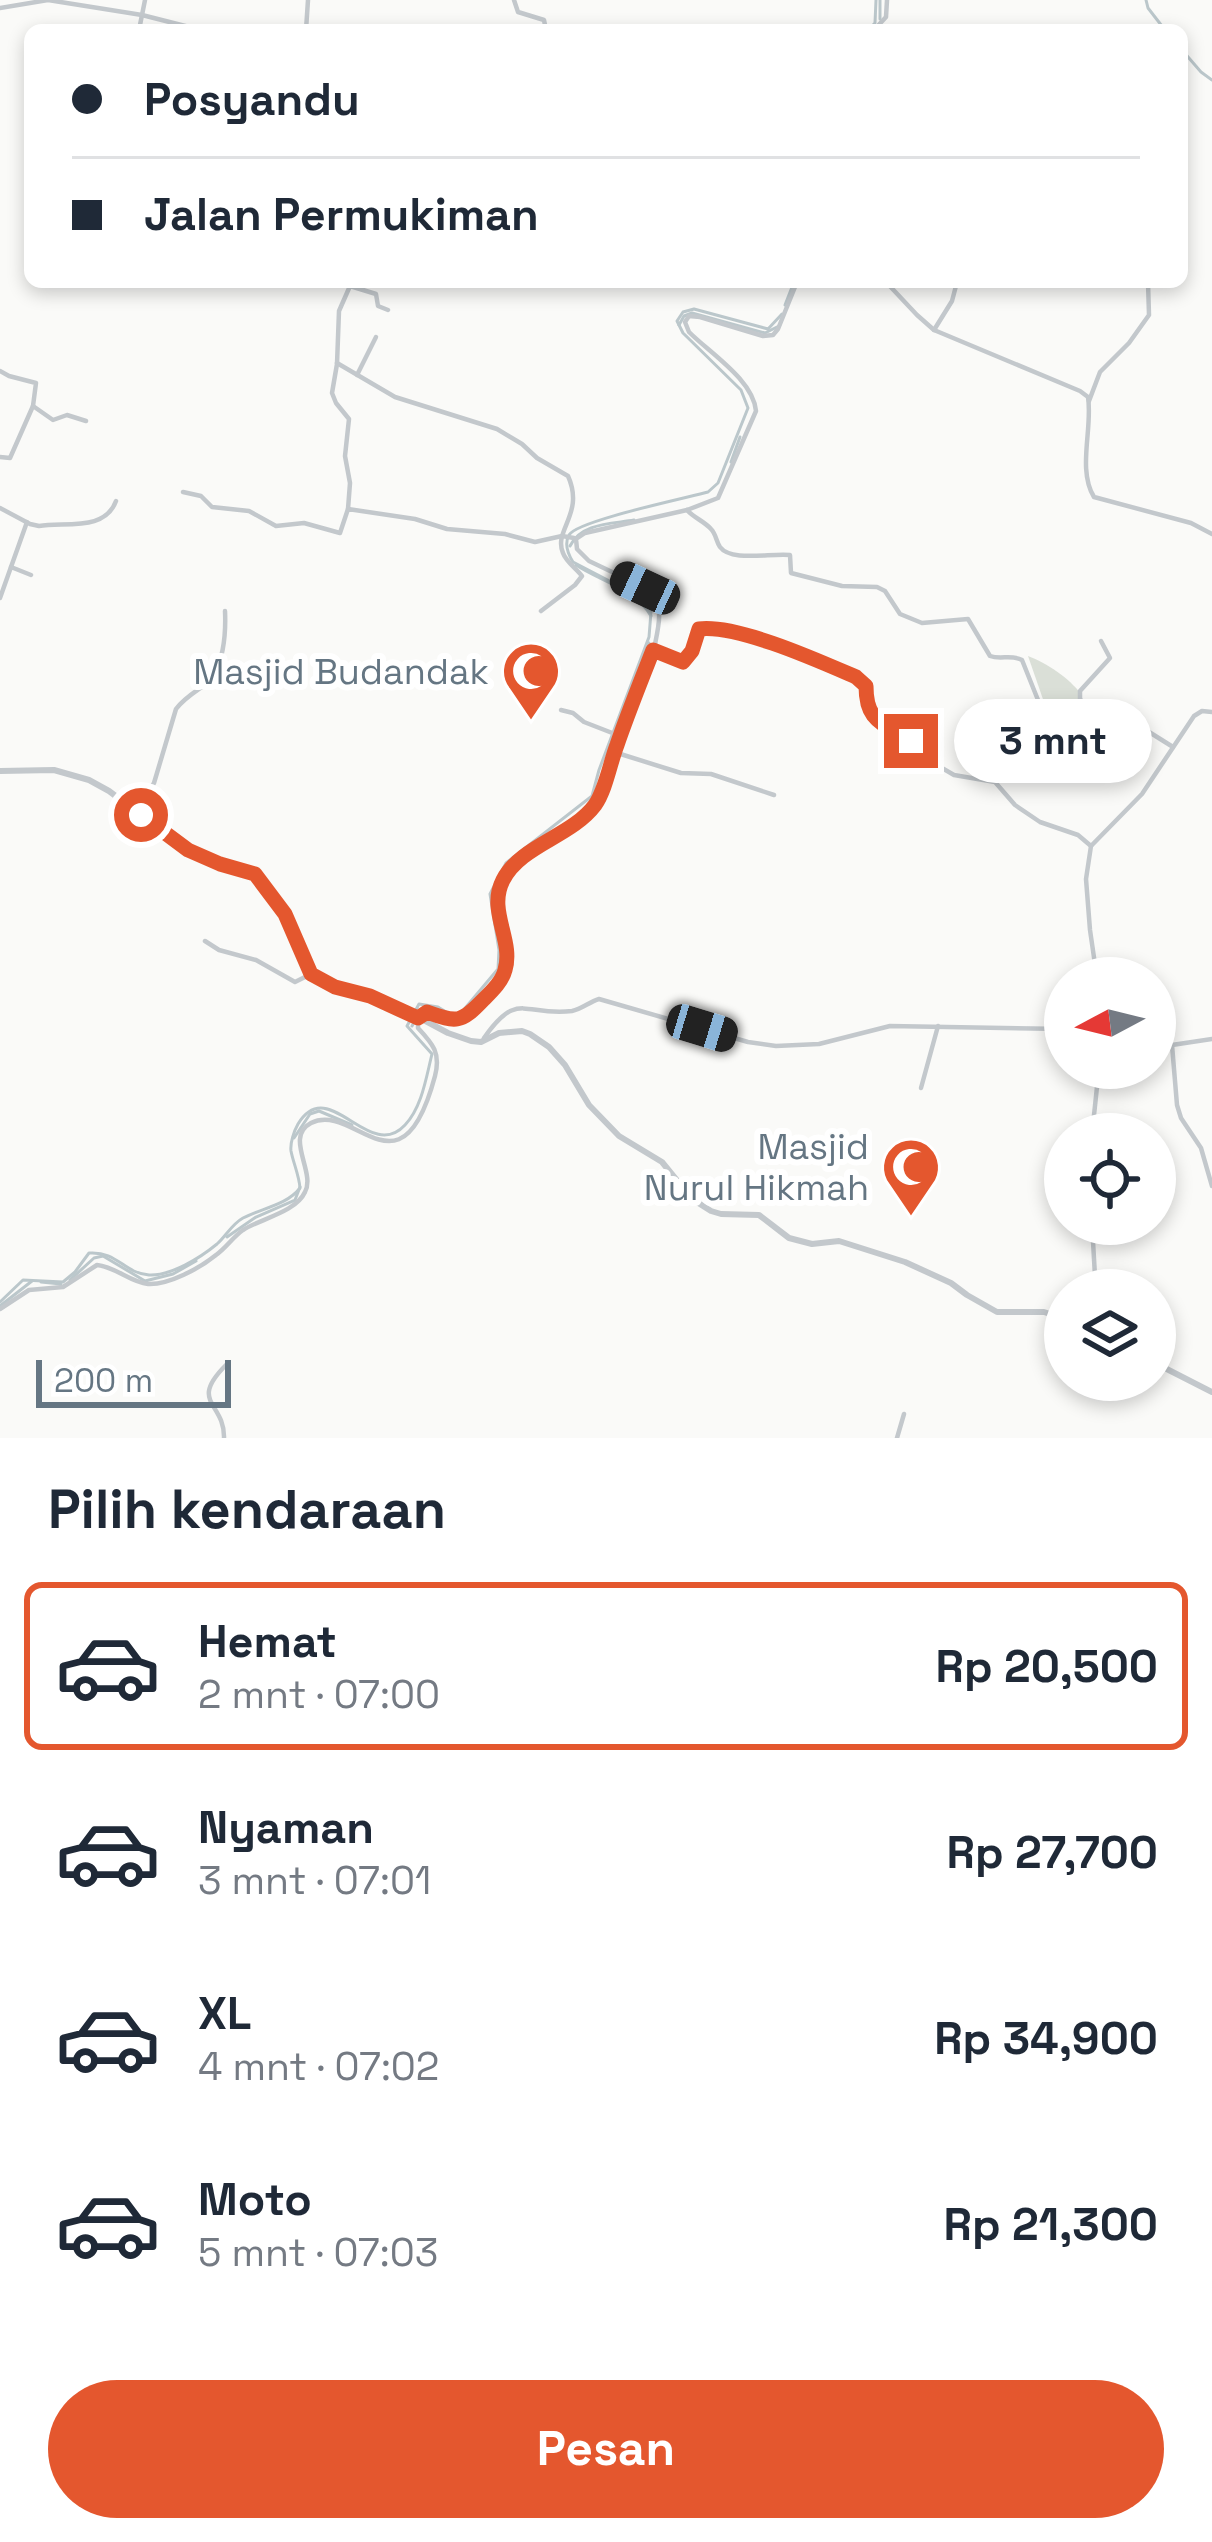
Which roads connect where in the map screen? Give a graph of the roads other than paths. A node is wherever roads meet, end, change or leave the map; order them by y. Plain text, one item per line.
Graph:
1 (145, 0) edge
2 (514, 0) edge
3 (0, 8) edge
4 (142, 15) junction
5 (140, 24) edge
6 (177, 24) edge
7 (544, 24) edge
8 (347, 288) edge
9 (366, 288) edge
10 (794, 288) edge
11 (891, 288) edge
12 (955, 288) edge
13 (1148, 288) edge
14 (388, 310) dead end
15 (934, 329) junction
16 (376, 337) dead end
17 (337, 363) junction
18 (0, 371) edge
19 (357, 375) junction
20 (1089, 401) junction
21 (33, 406) junction
22 (86, 421) dead end
23 (0, 457) edge
24 (183, 492) dead end
25 (116, 501) dead end
26 (0, 508) edge
27 (349, 509) junction
28 (687, 510) junction
29 (27, 522) junction
30 (1212, 534) edge
31 (564, 536) junction
32 (575, 538) junction
33 (11, 567) junction
34 (31, 575) dead end
35 (0, 598) edge
36 (225, 611) dead end
37 (541, 611) dead end
38 (1101, 640) dead end
39 (653, 650) junction
40 (1088, 709) junction
41 (561, 710) dead end
42 (1212, 712) edge
43 (615, 734) junction
44 (1172, 747) junction
45 (614, 752) junction
46 (0, 771) edge
47 (775, 795) dead end
48 (136, 811) junction
49 (1091, 846) junction
50 (205, 940) dead end
51 (1094, 957) edge
52 (311, 974) junction
53 (417, 1017) junction
54 (938, 1027) junction
55 (1044, 1029) edge
56 (1212, 1039) edge
57 (481, 1042) junction
58 (1176, 1044) edge
59 (921, 1088) dead end
60 (1176, 1089) edge
61 (1212, 1146) edge
62 (1201, 1148) junction
63 (1212, 1186) edge
64 (0, 1309) edge
65 (1044, 1312) edge
66 (226, 1365) dead end
67 (1176, 1374) edge
68 (1212, 1392) edge
69 (904, 1414) dead end
70 (224, 1438) edge
71 (897, 1438) edge

1 - 4 street
2 - 7 street
3 - 4 street
4 - 5 street
4 - 6 street
8 - 17 street
9 - 14 street
10 - 28 street
11 - 15 street
12 - 15 street
13 - 20 street
15 - 20 street
16 - 19 street
17 - 19 street
17 - 27 street
18 - 21 street
19 - 31 street
20 - 30 street
21 - 22 street
21 - 23 street
24 - 27 street
25 - 29 street
26 - 29 street
27 - 31 street
28 - 32 street
28 - 40 street
29 - 33 street
31 - 32 street
31 - 37 street
32 - 39 street
33 - 34 street
33 - 35 street
36 - 48 street
38 - 40 street
39 - 43 street
39 - 49 street
40 - 44 street
41 - 43 street
42 - 44 street
43 - 45 street
44 - 49 street
45 - 47 street
45 - 53 street
46 - 48 street
48 - 52 street
49 - 51 street
50 - 52 street
52 - 53 street
53 - 57 street
53 - 64 street
54 - 55 street
54 - 57 street
54 - 59 street
56 - 58 street
57 - 65 street
60 - 62 street
61 - 62 street
62 - 63 street
66 - 70 street
67 - 68 street
69 - 71 street

